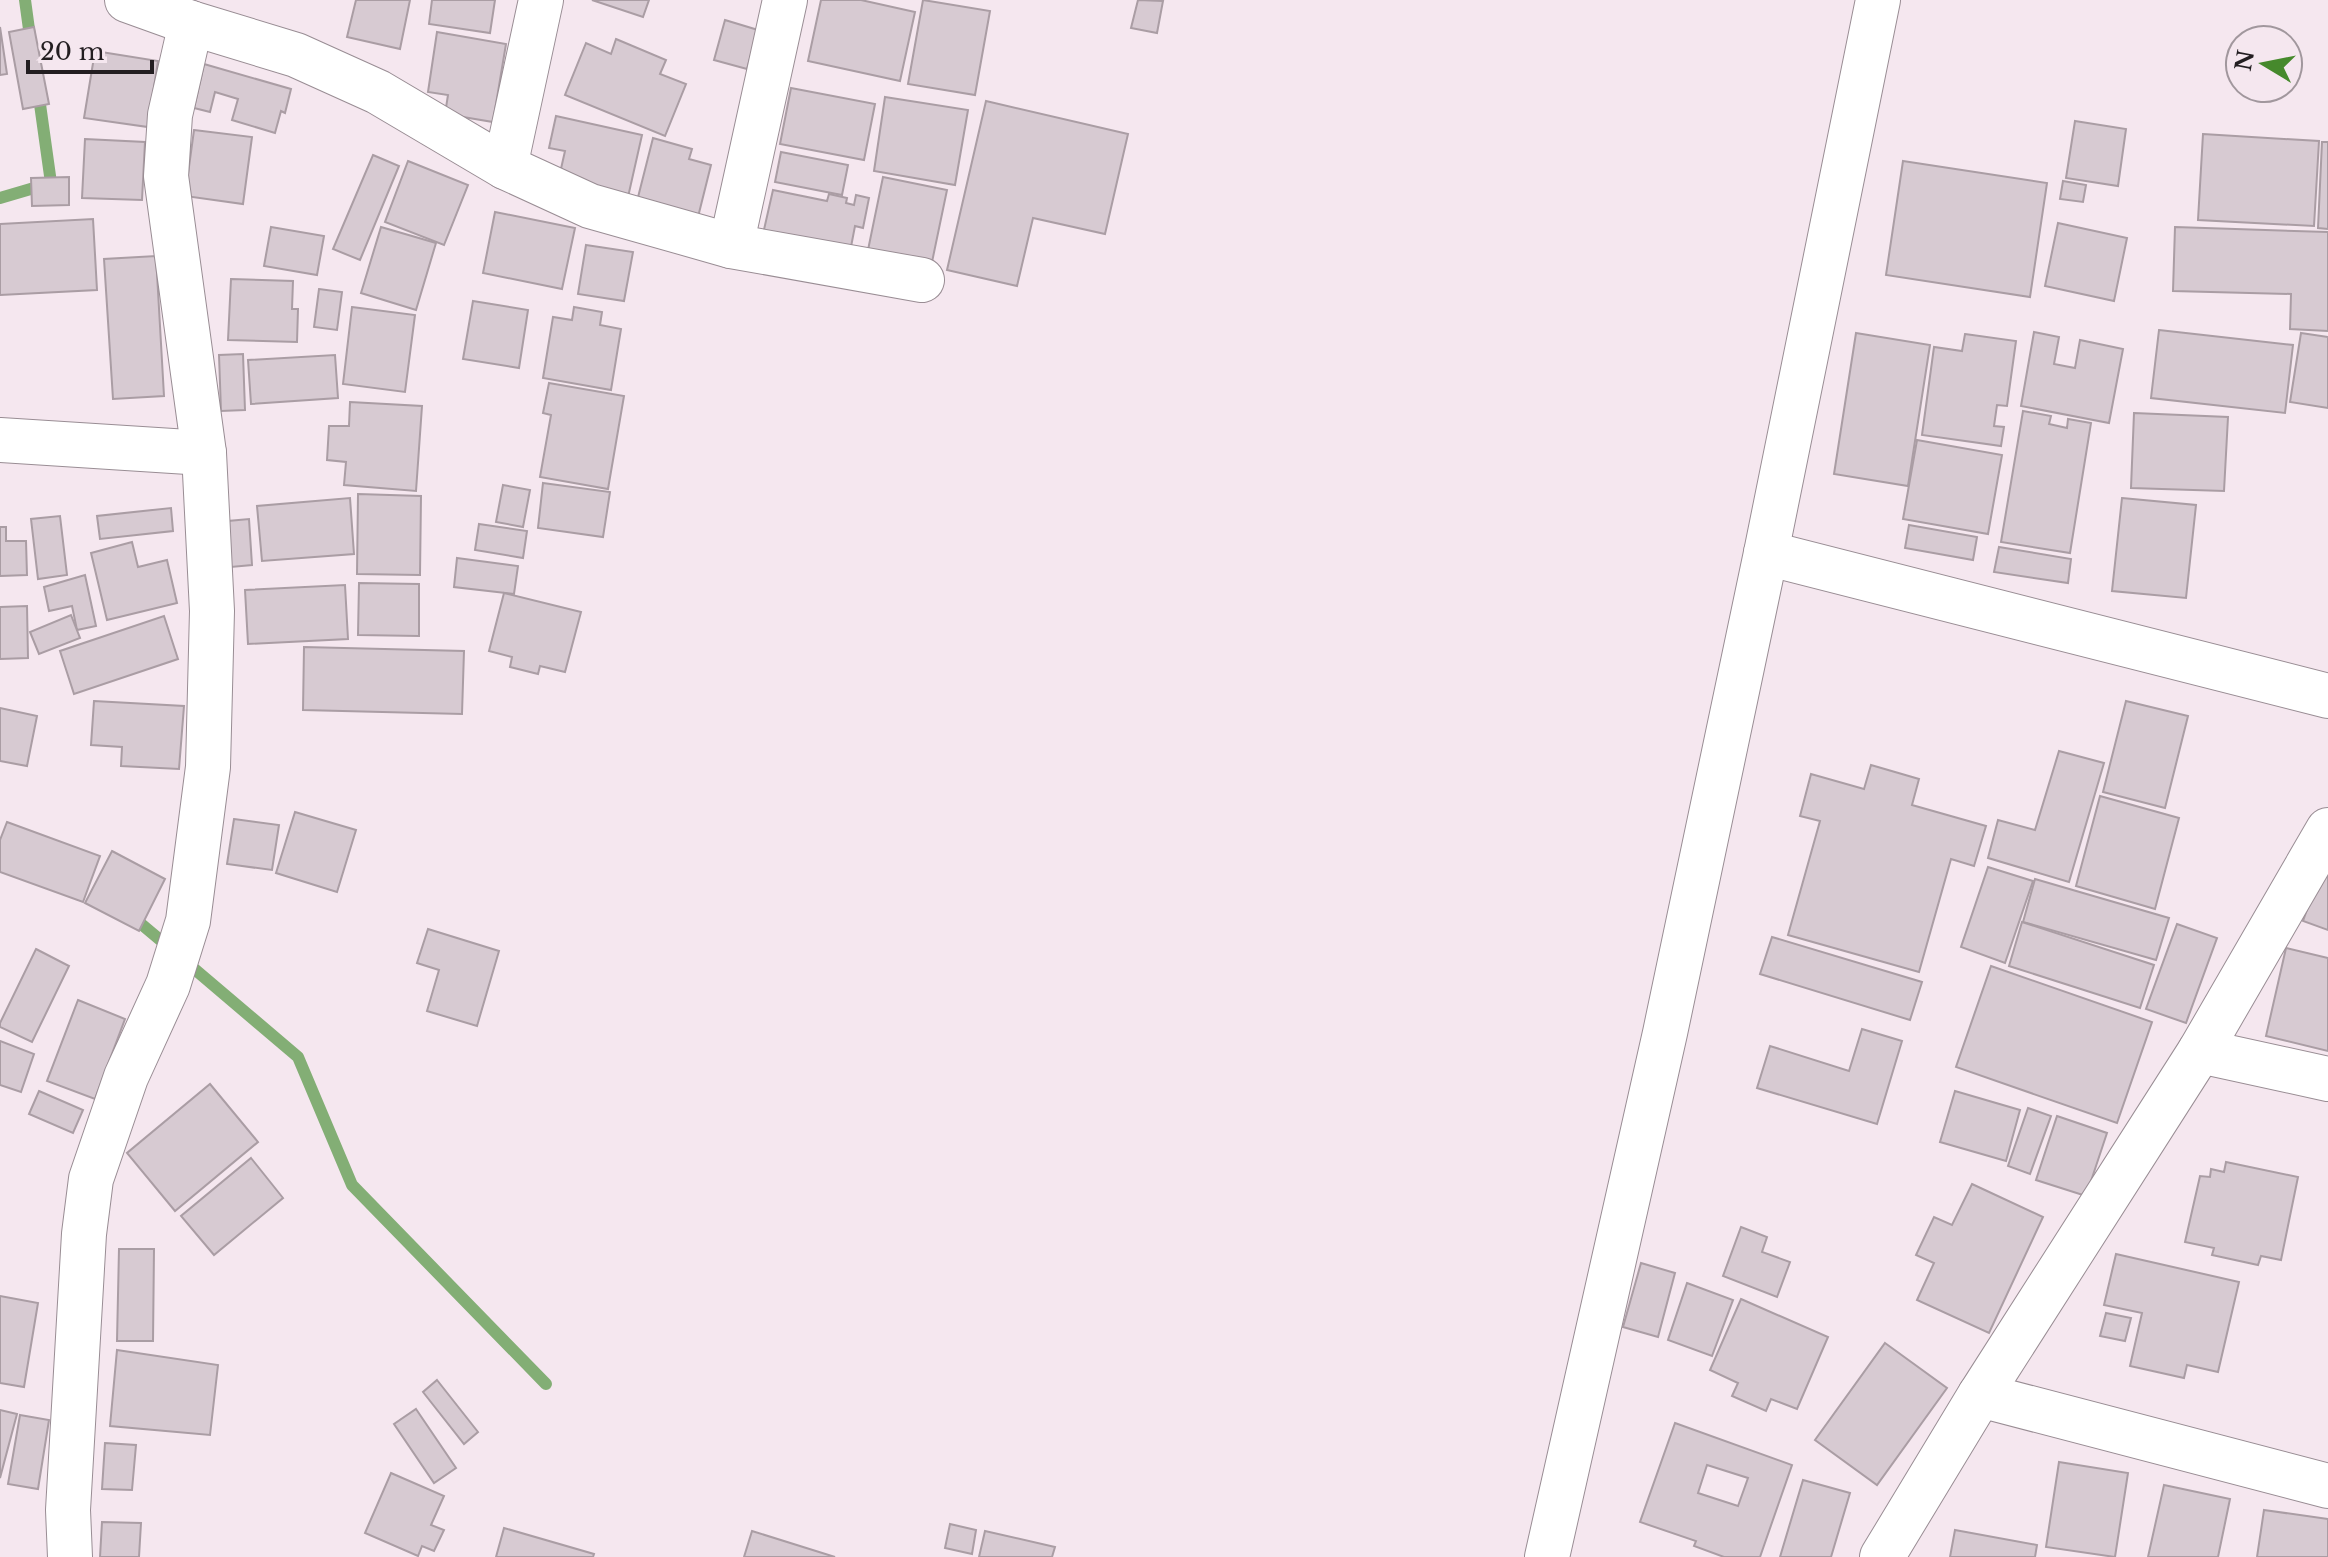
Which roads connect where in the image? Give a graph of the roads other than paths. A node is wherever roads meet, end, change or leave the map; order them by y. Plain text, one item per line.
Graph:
1 (127, 0) edge
2 (541, 0) edge
3 (785, 0) edge
4 (1878, 0) edge
5 (191, 23) junction
6 (505, 167) junction
7 (731, 246) junction
8 (922, 280) dead end
9 (0, 440) edge
10 (204, 453) junction
11 (1766, 553) junction
12 (2328, 696) edge
13 (2328, 830) edge
14 (2200, 1051) junction
15 (2328, 1079) edge
16 (1980, 1395) junction
17 (2328, 1486) edge
18 (70, 1557) edge
19 (1547, 1557) edge
20 (1882, 1557) edge

1 - 5 street
2 - 6 street
3 - 7 street
4 - 11 street
5 - 6 street
5 - 10 street
6 - 7 street
7 - 8 street
9 - 10 street
10 - 18 street
11 - 12 street
11 - 19 street
13 - 14 street
14 - 15 street
14 - 16 street
16 - 17 street
16 - 20 street

